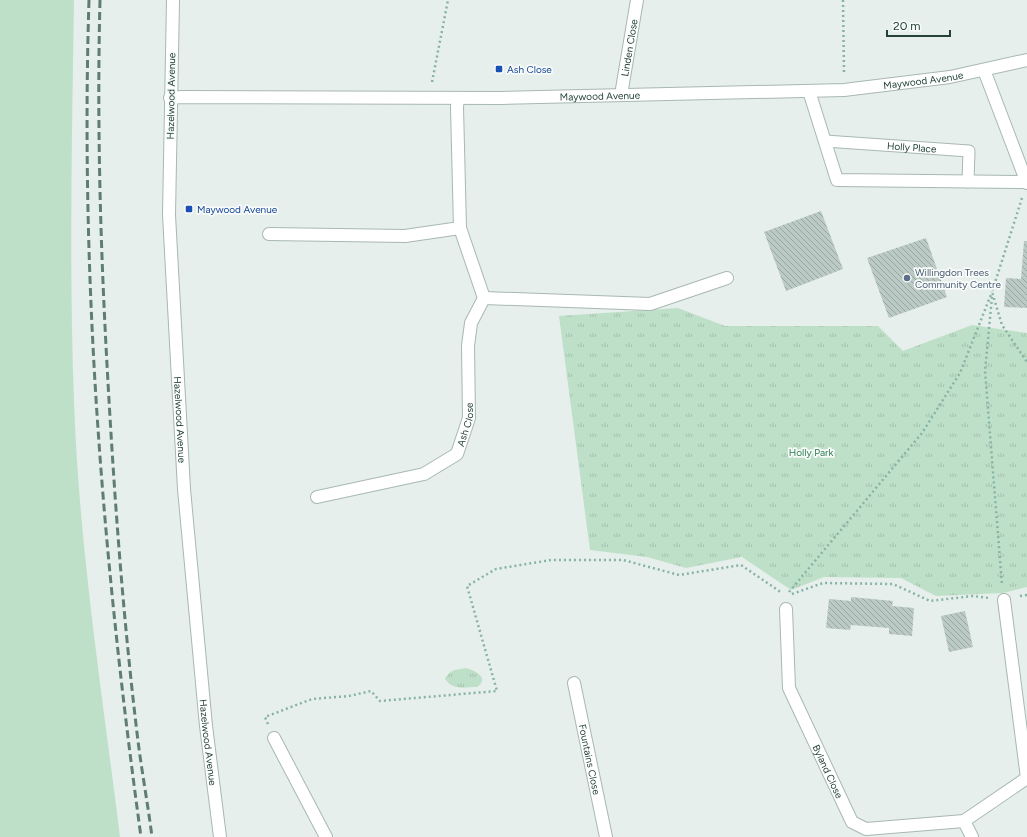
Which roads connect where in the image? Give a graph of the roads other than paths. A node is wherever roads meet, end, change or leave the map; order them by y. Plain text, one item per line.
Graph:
1 (173, 0) edge
2 (637, 0) edge
3 (1027, 60) edge
4 (984, 70) junction
5 (809, 91) junction
6 (621, 95) junction
7 (170, 98) junction
8 (458, 98) junction
9 (825, 141) junction
10 (968, 182) junction
11 (1027, 182) edge
12 (460, 228) junction
13 (269, 234) dead end
14 (727, 278) dead end
15 (484, 298) junction
16 (317, 497) dead end
17 (1004, 600) road end
18 (786, 609) dead end
19 (574, 683) dead end
20 (274, 738) road end
21 (1026, 767) edge
22 (964, 821) junction
23 (220, 837) edge
24 (326, 837) edge
25 (606, 837) edge
26 (972, 837) edge

1 - 7 street, Hazelwood Avenue
2 - 6 street, Linden Close
3 - 4 street, Maywood Avenue
4 - 5 street, Maywood Avenue
4 - 11 street
5 - 6 street, Maywood Avenue
5 - 9 street
6 - 8 street, Maywood Avenue
7 - 8 street, Maywood Avenue
7 - 23 street, Hazelwood Avenue
8 - 12 street
9 - 10 street
9 - 10 lane, Holly Place
10 - 11 street
12 - 13 street
12 - 15 street
14 - 15 street
15 - 16 street, Ash Close
17 - 21 street
18 - 22 street, Byland Close
19 - 25 street, Fountains Close
20 - 24 street
21 - 22 street
22 - 26 street

